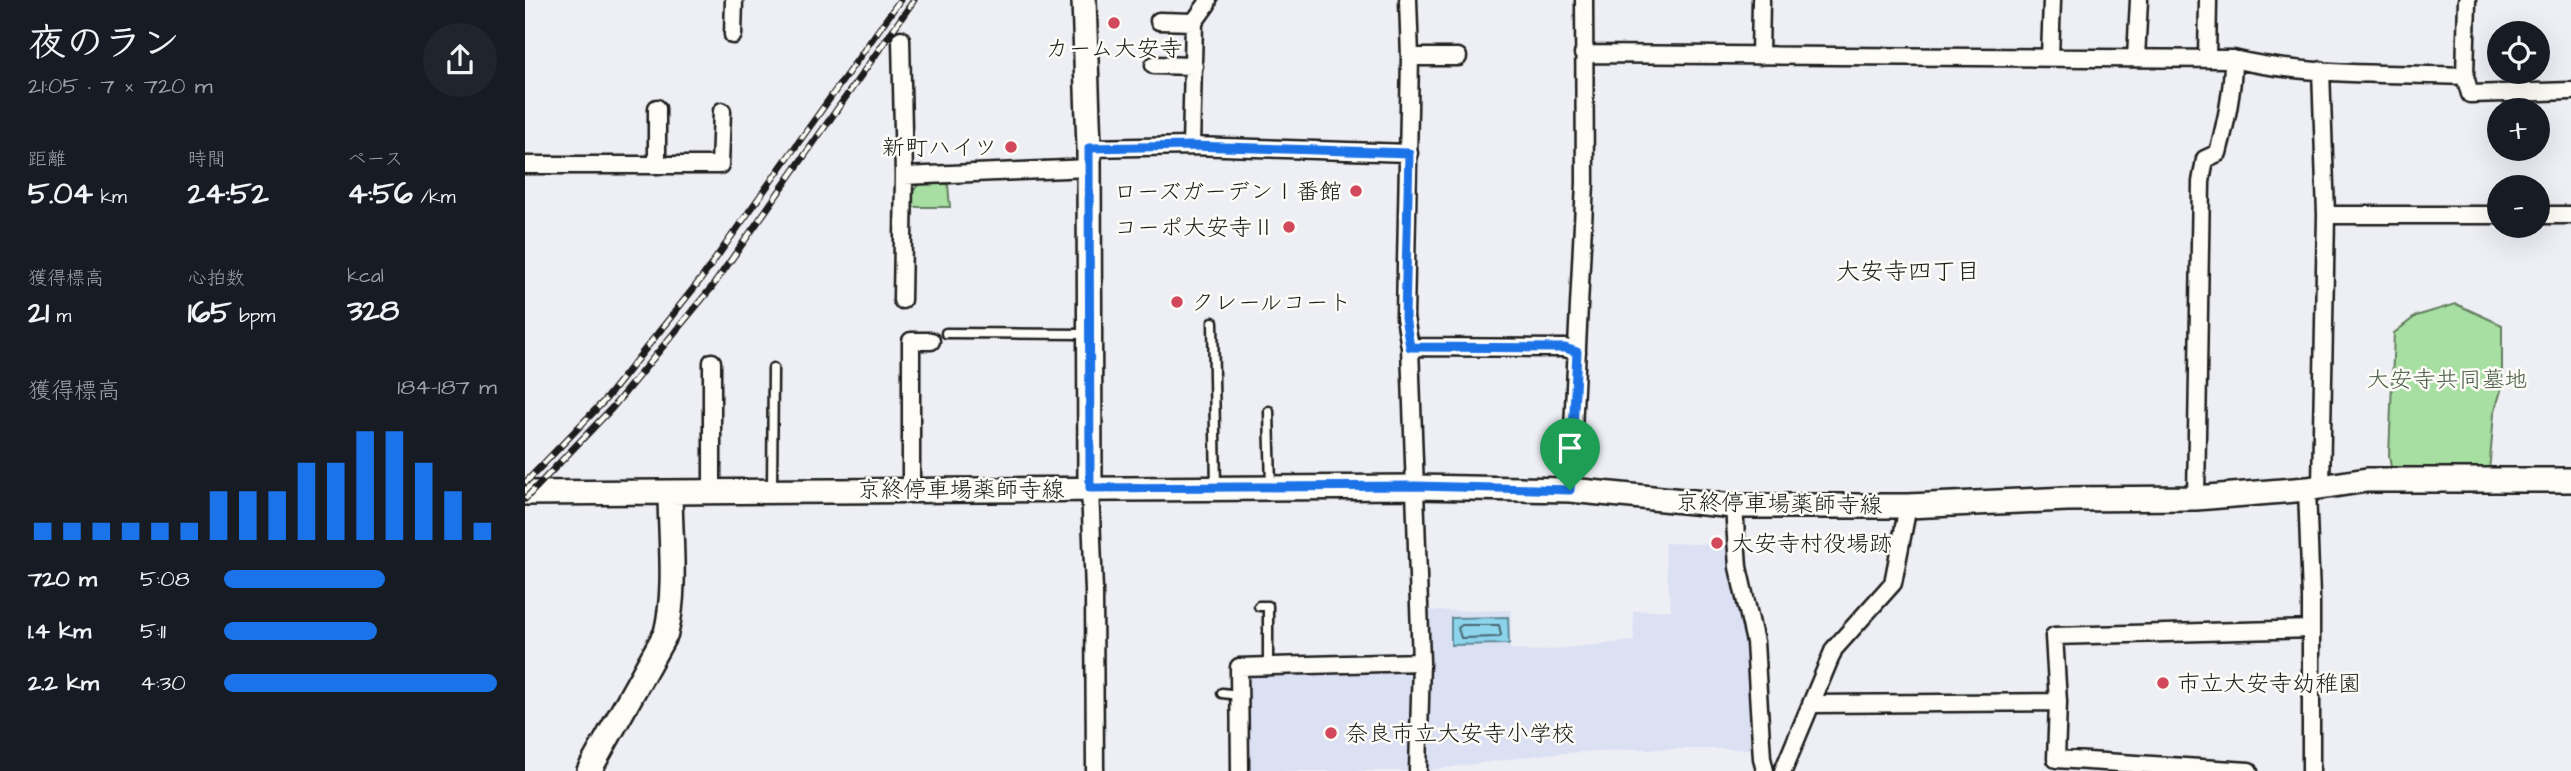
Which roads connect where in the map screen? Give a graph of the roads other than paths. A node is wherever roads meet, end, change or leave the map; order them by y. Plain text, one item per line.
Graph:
1 (734, 0) edge
2 (1084, 0) edge
3 (1208, 0) edge
4 (1408, 0) edge
5 (1584, 0) edge
6 (1761, 0) edge
7 (2052, 0) edge
8 (2139, 0) edge
9 (2208, 0) edge
10 (2467, 0) edge
11 (1159, 21) dead end
12 (1194, 22) junction
13 (733, 35) dead end
14 (901, 38) dead end
15 (1583, 54) junction
16 (1760, 56) junction
17 (1410, 57) junction
18 (1458, 57) dead end
19 (2050, 57) junction
20 (2136, 58) junction
21 (2207, 59) junction
22 (2233, 59) junction
23 (1154, 65) dead end
24 (1194, 66) junction
25 (2321, 70) junction
26 (2465, 76) junction
27 (2571, 91) edge
28 (657, 108) dead end
29 (722, 111) dead end
30 (1191, 146) junction
31 (1409, 153) junction
32 (1089, 158) junction
33 (525, 164) edge
34 (657, 164) junction
35 (904, 176) junction
36 (2326, 215) junction
37 (2487, 215) edge
38 (2550, 215) edge
39 (2571, 215) edge
40 (902, 300) dead end
41 (1213, 322) dead end
42 (946, 333) dead end
43 (1089, 334) junction
44 (931, 341) dead end
45 (1410, 347) junction
46 (1577, 352) junction
47 (712, 362) dead end
48 (773, 369) dead end
49 (1269, 411) dead end
50 (2571, 480) edge
51 (1416, 486) junction
52 (1216, 487) junction
53 (1271, 487) junction
54 (1090, 488) junction
55 (2314, 488) junction
56 (911, 490) junction
57 (1570, 490) junction
58 (712, 491) junction
59 (772, 491) junction
60 (670, 492) junction
61 (525, 493) edge
62 (2196, 498) junction
63 (1734, 506) junction
64 (1908, 506) junction
65 (1259, 606) dead end
66 (2311, 629) junction
67 (1421, 662) junction
68 (1268, 666) junction
69 (1222, 693) dead end
70 (1239, 695) junction
71 (2058, 702) junction
72 (1812, 704) junction
73 (589, 771) edge
74 (1095, 771) edge
75 (1240, 771) edge
76 (1418, 771) edge
77 (1765, 771) edge
78 (1783, 771) edge
79 (2249, 771) edge
80 (2311, 771) edge

1 - 13 street
2 - 32 main road
3 - 12 street
4 - 17 street
5 - 15 street
6 - 16 street
7 - 19 street
8 - 20 street
9 - 21 street
10 - 26 street
11 - 12 street
12 - 24 street
14 - 35 street
15 - 16 street
15 - 46 street
16 - 19 street
17 - 18 street
17 - 31 street
19 - 20 street
20 - 21 street
21 - 22 street
22 - 25 street
22 - 62 street
23 - 24 street
24 - 30 street
25 - 26 street
25 - 36 street
26 - 27 street
28 - 34 street
29 - 34 street
30 - 31 street
30 - 32 street
31 - 45 street
32 - 35 street
32 - 43 main road
33 - 34 street
35 - 40 street
36 - 37 street
36 - 55 street
38 - 39 street
41 - 52 lane
42 - 43 lane
43 - 54 main road
44 - 56 street
45 - 46 street
45 - 51 street
46 - 57 street
47 - 58 street
48 - 59 lane
49 - 53 lane
50 - 55 main road, 京終停車場薬師寺線
51 - 53 main road, 京終停車場薬師寺線
51 - 57 main road, 京終停車場薬師寺線
51 - 67 street
52 - 53 main road, 京終停車場薬師寺線
52 - 54 main road, 京終停車場薬師寺線
54 - 56 main road, 京終停車場薬師寺線
54 - 74 street
55 - 62 main road, 京終停車場薬師寺線
55 - 66 street
56 - 59 main road, 京終停車場薬師寺線
57 - 63 main road, 京終停車場薬師寺線
58 - 59 main road, 京終停車場薬師寺線
58 - 60 main road, 京終停車場薬師寺線
60 - 61 main road, 京終停車場薬師寺線
60 - 73 main road
62 - 64 main road, 京終停車場薬師寺線
63 - 64 main road, 京終停車場薬師寺線
63 - 77 street
64 - 72 street
65 - 68 lane
66 - 71 street
66 - 80 street
67 - 68 street
67 - 76 street
68 - 70 street
69 - 70 lane
70 - 75 street
71 - 72 street
71 - 79 street
72 - 78 street

